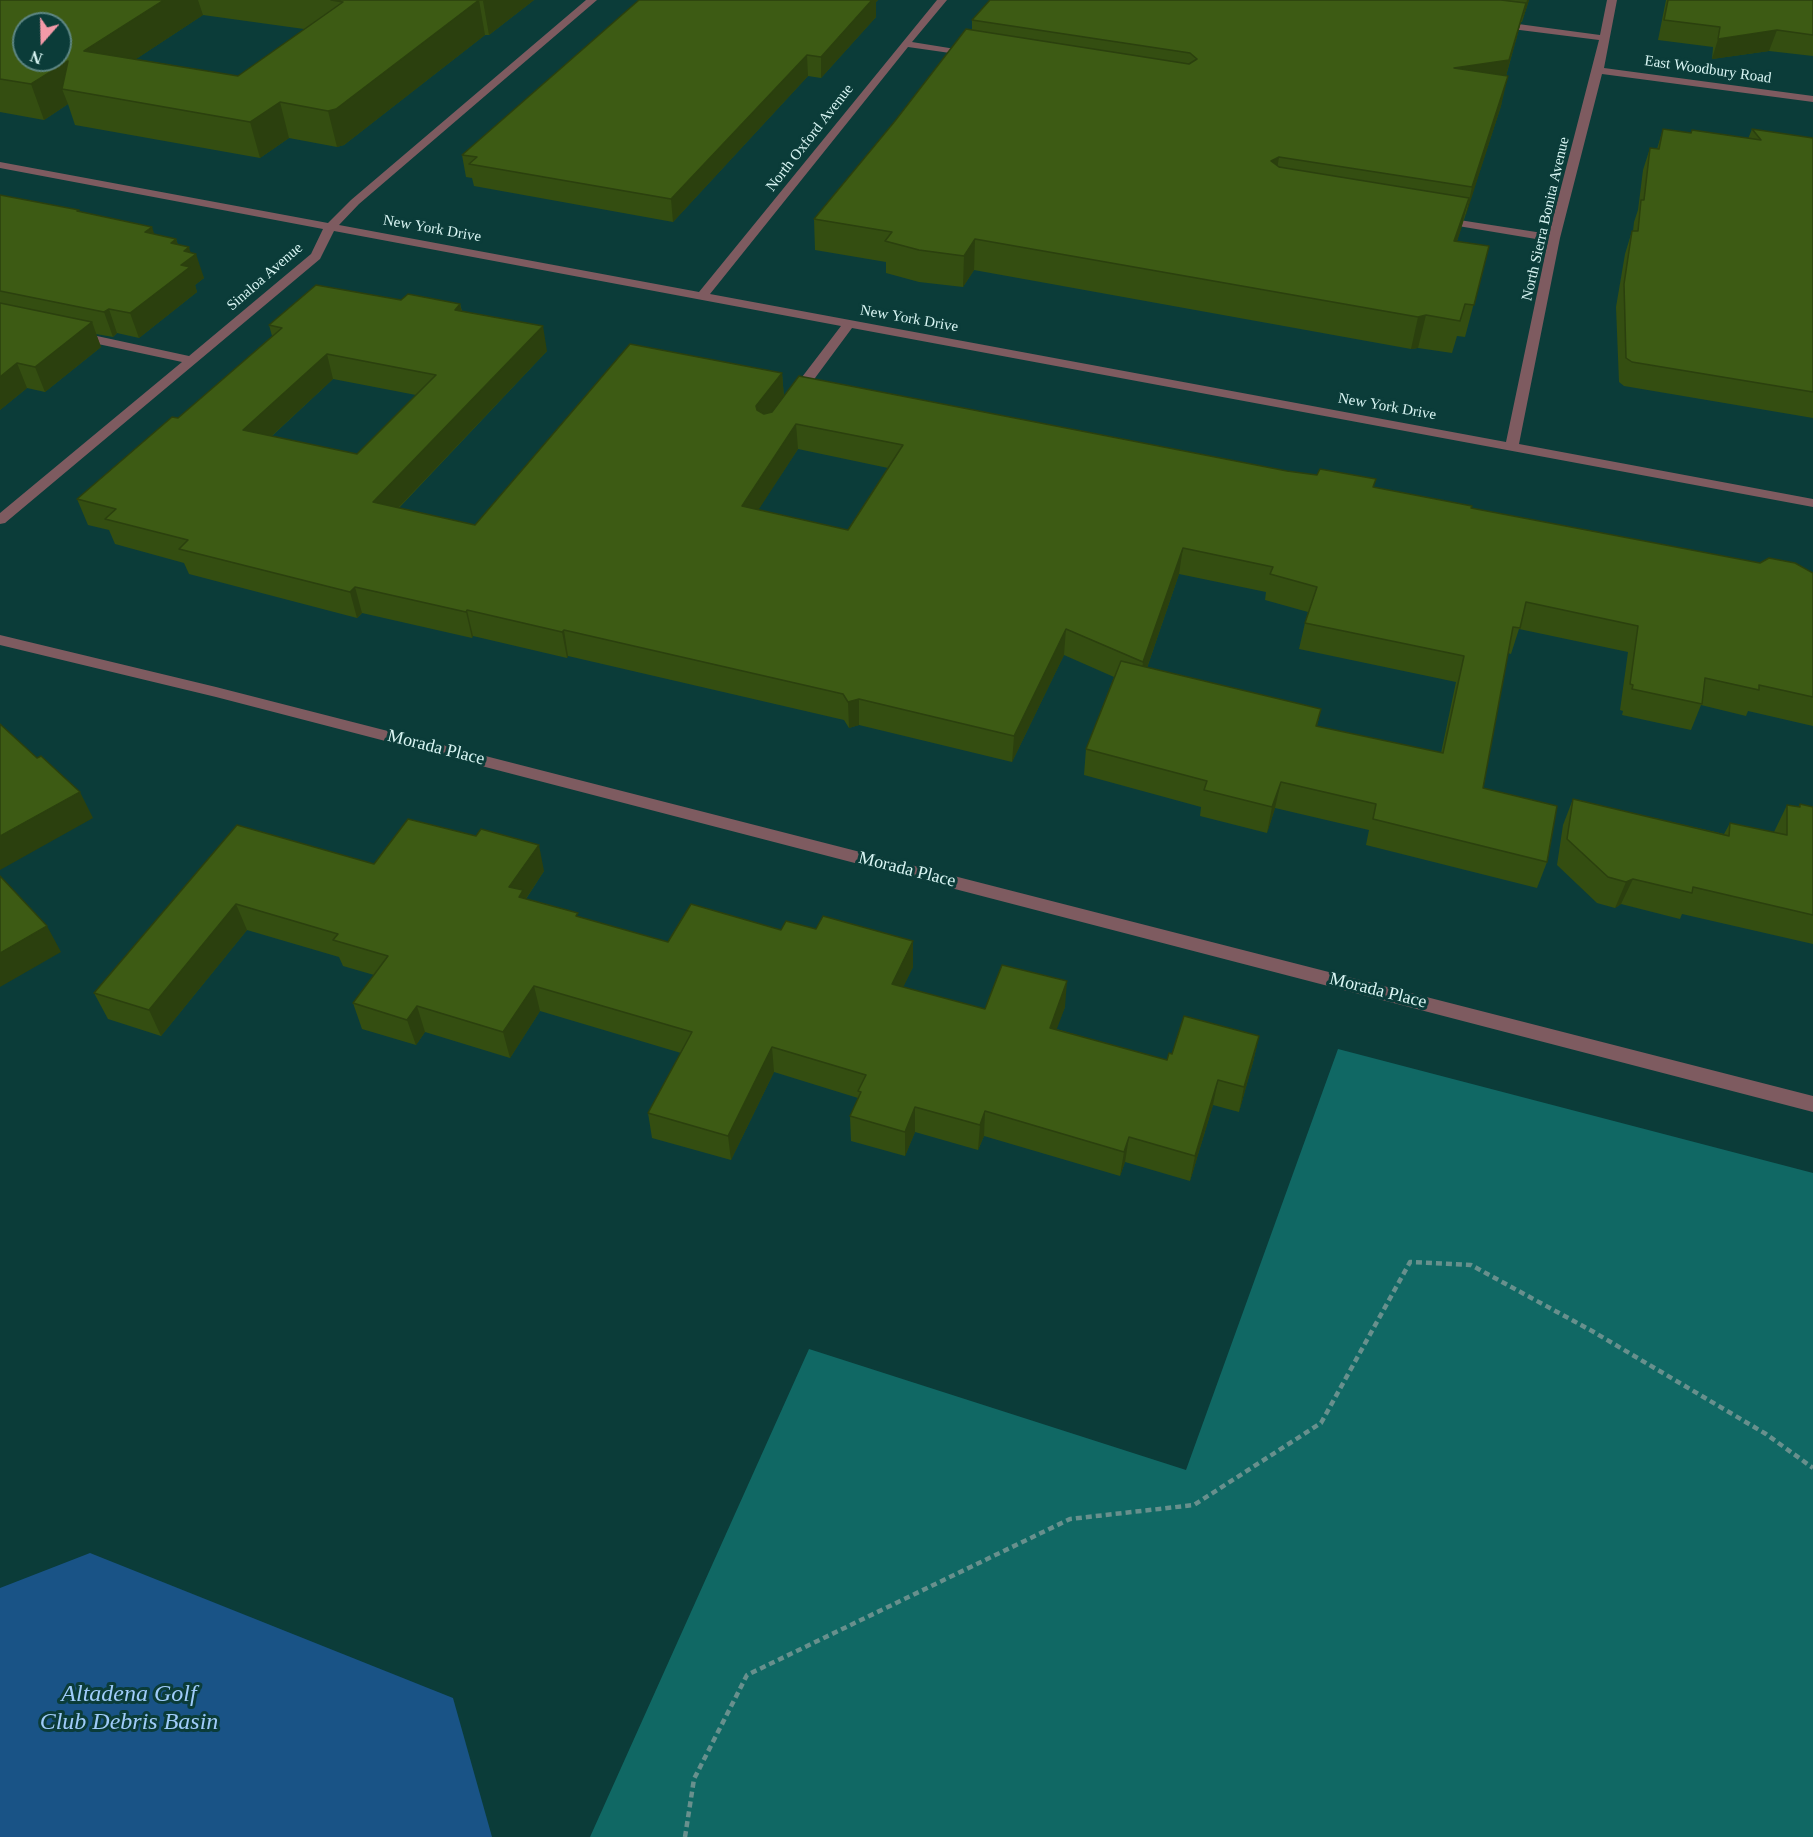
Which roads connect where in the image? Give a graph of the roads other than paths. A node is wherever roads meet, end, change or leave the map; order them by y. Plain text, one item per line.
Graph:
1 (592, 0) edge
2 (942, 0) edge
3 (1612, 0) edge
4 (1489, 23) edge
5 (1604, 38) junction
6 (904, 44) junction
7 (987, 57) edge
8 (1598, 70) junction
9 (1813, 99) edge
10 (0, 165) edge
11 (1425, 217) edge
12 (330, 227) junction
13 (1554, 238) junction
14 (702, 296) junction
15 (848, 325) junction
16 (65, 333) edge
17 (192, 360) junction
18 (781, 413) edge
19 (1512, 446) junction
20 (1813, 503) edge
21 (0, 520) edge
22 (0, 640) edge
23 (1813, 1104) edge

1 - 12 street, Sinaloa Avenue
2 - 6 street, North Oxford Avenue
3 - 5 street, North Sierra Bonita Avenue
4 - 5 street
5 - 8 street, North Sierra Bonita Avenue
6 - 7 street
6 - 14 street, North Oxford Avenue
8 - 9 street, East Woodbury Road
8 - 13 street, North Sierra Bonita Avenue
10 - 12 street, New York Drive
11 - 13 street
12 - 14 street, New York Drive
12 - 17 street, Sinaloa Avenue
13 - 19 street, North Sierra Bonita Avenue
14 - 15 street, New York Drive
15 - 18 street
15 - 19 street, New York Drive
16 - 17 street
17 - 21 street, Sinaloa Avenue
19 - 20 street, New York Drive
22 - 23 street, Morada Place

